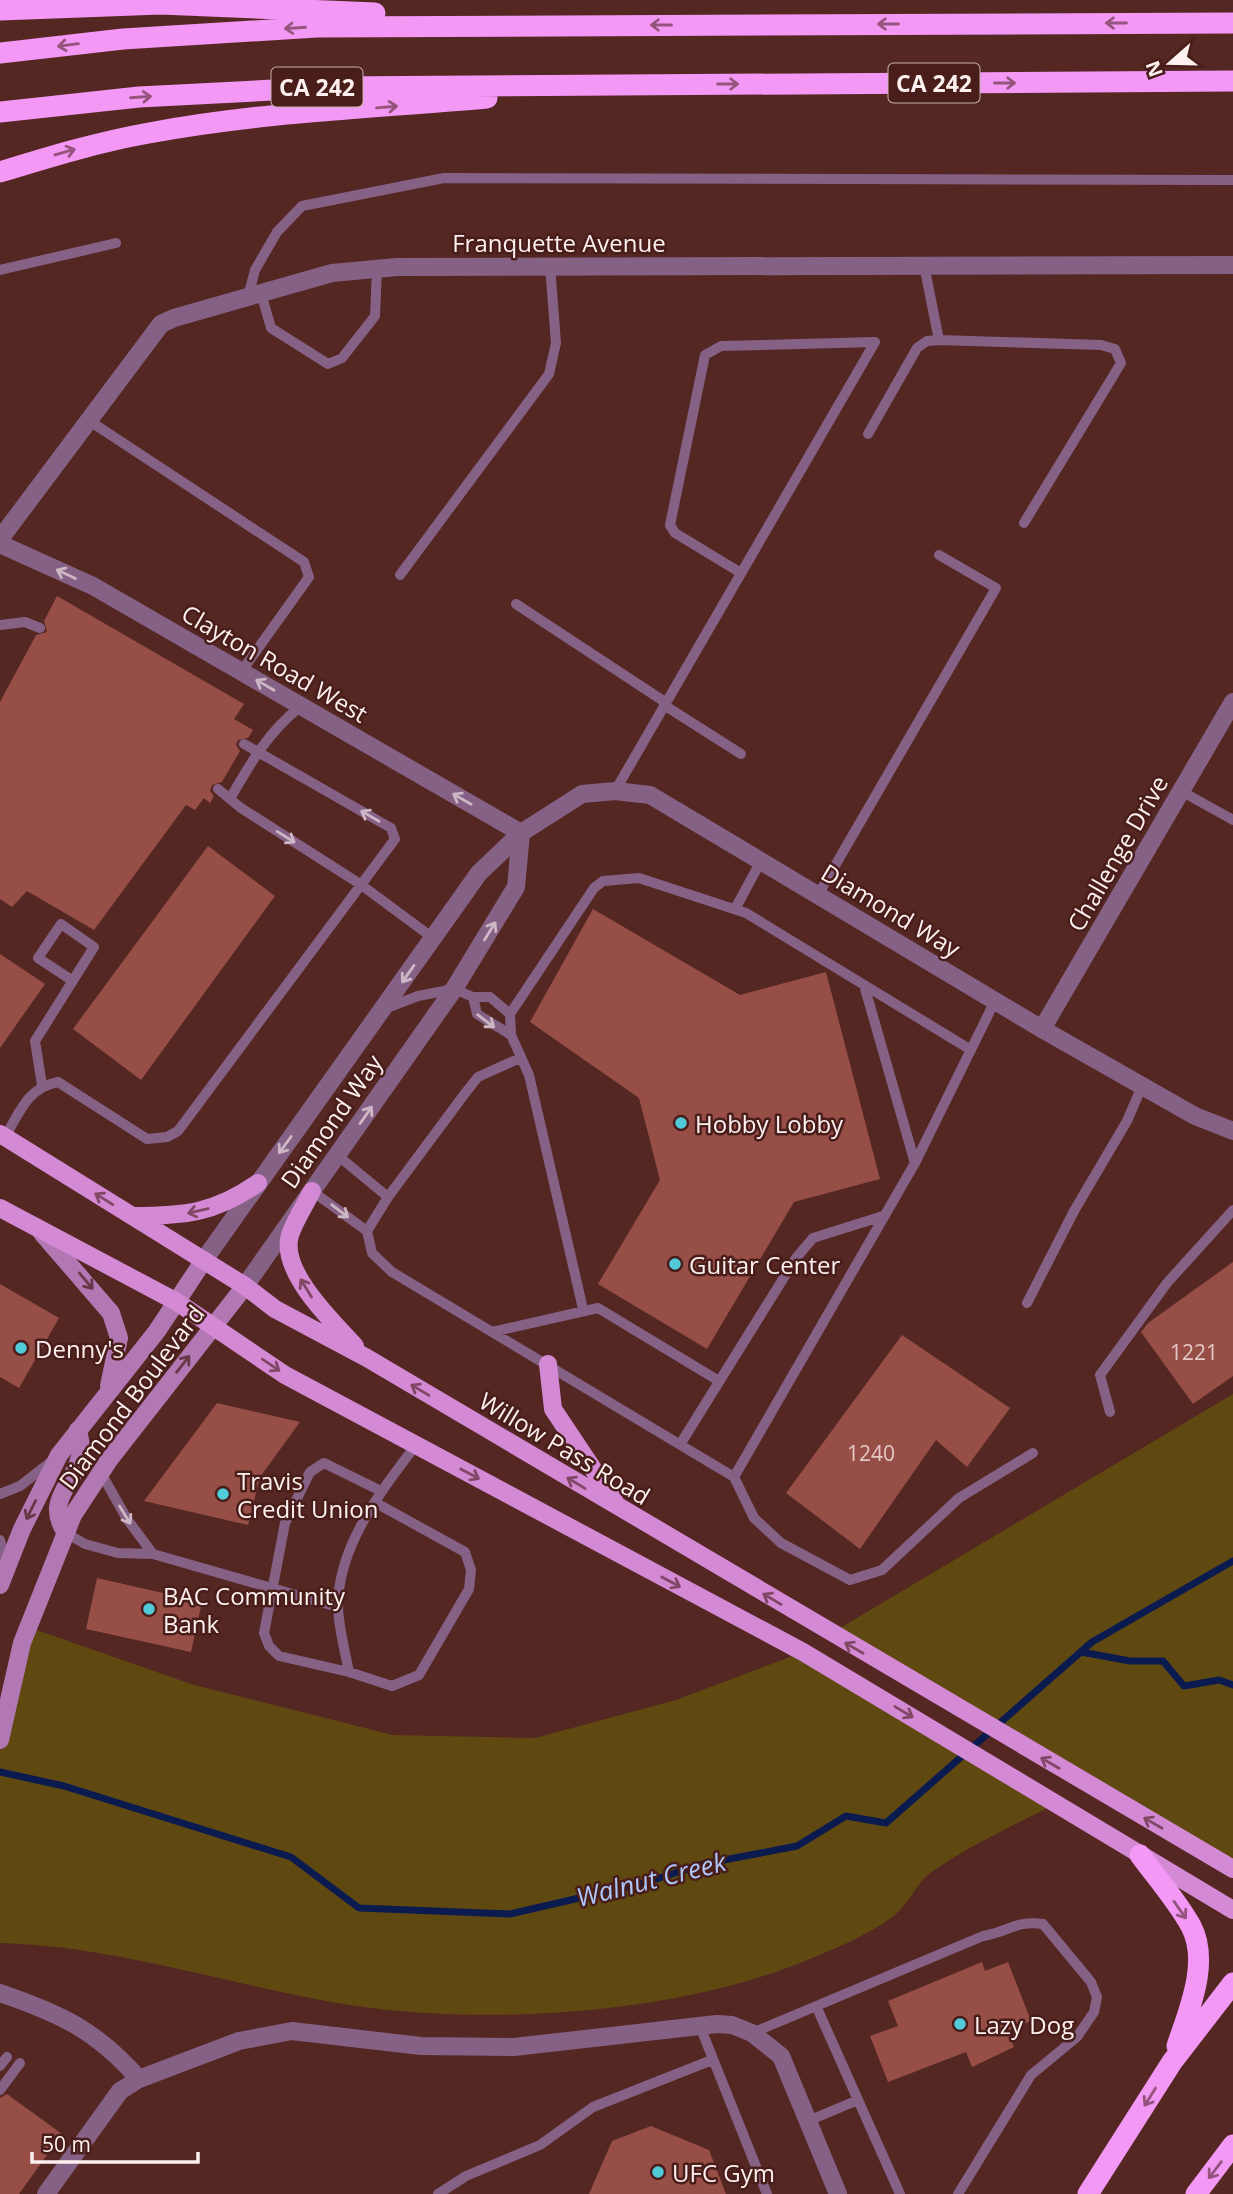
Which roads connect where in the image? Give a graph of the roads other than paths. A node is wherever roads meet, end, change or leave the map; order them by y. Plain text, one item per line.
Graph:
1 (0, 10) edge
2 (1233, 23) edge
3 (633, 25) junction
4 (0, 53) edge
5 (1233, 81) edge
6 (636, 84) junction
7 (0, 112) edge
8 (0, 172) edge
9 (1233, 180) edge
10 (116, 243) dead end
11 (924, 265) junction
12 (1233, 265) edge
13 (550, 267) junction
14 (377, 269) junction
15 (0, 270) edge
16 (255, 295) junction
17 (939, 340) junction
18 (88, 420) junction
19 (868, 433) dead end
20 (1024, 523) dead end
21 (0, 541) edge
22 (939, 555) dead end
23 (741, 573) junction
24 (400, 575) dead end
25 (516, 604) dead end
26 (0, 625) edge
27 (40, 628) dead end
28 (241, 671) junction
29 (1233, 702) edge
30 (664, 704) junction
31 (301, 706) junction
32 (244, 744) dead end
33 (258, 751) junction
34 (741, 754) dead end
35 (218, 789) dead end
36 (615, 791) junction
37 (1181, 791) junction
38 (231, 797) junction
39 (1233, 820) edge
40 (521, 833) junction
41 (761, 861) junction
42 (360, 884) junction
43 (817, 895) junction
44 (735, 909) junction
45 (433, 939) junction
46 (73, 981) junction
47 (864, 985) junction
48 (454, 989) junction
49 (473, 997) junction
50 (995, 1001) junction
51 (383, 1010) junction
52 (510, 1014) junction
53 (1042, 1029) junction
54 (511, 1035) junction
55 (971, 1050) junction
56 (520, 1058) junction
57 (42, 1085) junction
58 (1142, 1086) junction
59 (1233, 1131) edge
60 (3, 1136) edge
61 (337, 1155) junction
62 (915, 1163) junction
63 (258, 1183) junction
64 (312, 1191) junction
65 (388, 1197) junction
66 (0, 1208) edge
67 (1233, 1209) edge
68 (131, 1216) junction
69 (883, 1216) junction
70 (40, 1230) junction
71 (367, 1231) junction
72 (204, 1260) junction
73 (245, 1286) junction
74 (177, 1302) junction
75 (1027, 1303) dead end
76 (583, 1309) junction
77 (215, 1326) junction
78 (492, 1332) junction
79 (367, 1359) junction
80 (548, 1364) junction
81 (719, 1381) junction
82 (106, 1395) junction
83 (1110, 1412) dead end
84 (78, 1430) junction
85 (681, 1443) junction
86 (416, 1445) junction
87 (1033, 1453) dead end
88 (60, 1455) junction
89 (101, 1473) junction
90 (734, 1477) junction
91 (381, 1491) junction
92 (0, 1494) edge
93 (376, 1503) junction
94 (619, 1508) junction
95 (66, 1533) junction
96 (0, 1540) edge
97 (153, 1554) junction
98 (7, 1568) junction
99 (0, 1585) edge
100 (272, 1589) junction
101 (338, 1607) junction
102 (349, 1672) junction
103 (0, 1740) edge
104 (1140, 1855) junction
105 (1233, 1870) edge
106 (1233, 1910) edge
107 (1233, 1983) edge
108 (0, 1993) edge
109 (817, 2008) junction
110 (699, 2024) junction
111 (751, 2033) junction
112 (712, 2060) junction
113 (1172, 2062) junction
114 (20, 2063) dead end
115 (139, 2079) junction
116 (0, 2090) edge
117 (858, 2100) junction
118 (808, 2121) junction
119 (1233, 2145) edge
120 (46, 2194) edge
121 (438, 2194) edge
122 (766, 2194) edge
123 (838, 2194) edge
124 (900, 2194) edge
125 (958, 2194) edge
126 (1088, 2194) edge
127 (1196, 2194) edge

1 - 3 highway
2 -> 3 highway
3 -> 4 highway
6 -> 5 highway, CA 242
7 -> 6 highway, CA 242
8 -> 6 highway
9 - 16 lane
10 - 15 lane
11 - 12 street, Franquette Avenue
11 - 13 street, Franquette Avenue
11 - 17 lane
13 - 14 street, Franquette Avenue
13 - 24 lane
14 - 16 street, Franquette Avenue
14 - 16 lane
16 - 18 street, Franquette Avenue
17 - 19 lane
17 - 20 lane
18 - 21 street, Franquette Avenue
18 - 28 lane
28 -> 21 street, Clayton Road West
22 - 43 lane
23 - 23 lane
23 - 30 lane
25 - 30 lane
26 - 27 lane
31 -> 28 street, Clayton Road West
29 - 37 street, Challenge Drive
30 - 34 lane
30 - 36 lane
31 - 33 lane
40 -> 31 street, Clayton Road West
32 - 33 lane
33 - 38 lane
42 -> 33 lane
35 - 38 lane
36 - 40 street, Diamond Way
36 - 41 street, Diamond Way
37 - 39 lane
37 - 53 street, Challenge Drive
38 -> 42 lane
40 - 45 street, Diamond Way
48 -> 40 street, Diamond Way
41 - 43 street, Diamond Way
41 - 44 lane
42 - 45 lane
42 - 57 lane
43 - 50 street, Diamond Way
44 - 47 lane
44 - 52 lane
45 -> 51 street, Diamond Way
46 - 46 lane
46 - 57 lane
47 - 55 lane
47 - 62 lane
48 - 49 lane
48 - 51 lane
61 -> 48 street, Diamond Way
49 - 52 lane
49 -> 54 lane
50 - 53 street, Diamond Way
50 - 55 lane
51 -> 63 street, Diamond Way
52 - 54 lane
53 - 58 street, Diamond Way
54 - 56 lane
55 - 62 lane
56 - 65 lane
56 - 76 lane
57 - 60 lane
58 - 59 street, Diamond Way
58 - 75 lane
68 -> 60 main road, Willow Pass Road
61 - 64 street, Diamond Way
61 - 65 lane
62 - 69 lane
63 -> 68 main road
63 - 72 street, Diamond Way
64 -> 71 lane
64 - 73 street, Diamond Way
79 -> 64 main road
65 - 71 lane
66 - 70 main road
67 - 83 lane
68 - 72 main road, Willow Pass Road
69 - 81 lane
69 - 90 lane
70 - 74 main road
70 -> 82 main road
71 - 78 lane
72 - 73 main road, Willow Pass Road
72 - 74 main road, Diamond Boulevard
73 - 77 main road, Diamond Boulevard
73 - 79 main road, Willow Pass Road
74 - 77 main road
74 - 82 main road, Diamond Boulevard
76 - 78 lane
76 - 81 lane
77 -> 86 main road
89 -> 77 main road, Diamond Boulevard
78 - 80 lane
94 -> 79 main road, Willow Pass Road
80 - 85 lane
80 - 94 main road
81 - 85 lane
82 - 84 main road, Diamond Boulevard
84 - 88 main road, Diamond Boulevard
84 - 95 main road
85 - 90 lane
86 - 91 lane
86 -> 104 main road
87 - 90 lane
88 - 92 lane
88 -> 98 main road, Diamond Boulevard
89 - 95 main road, Diamond Boulevard
89 -> 97 lane
91 - 93 lane
91 - 100 lane
93 - 101 lane
93 - 102 lane
105 -> 94 main road, Willow Pass Road
95 - 97 lane
95 - 103 main road, Diamond Boulevard
96 - 98 lane
97 - 100 lane
98 - 99 main road, Diamond Boulevard
100 - 101 lane
100 - 102 lane
101 - 102 lane
104 - 106 main road
104 -> 113 highway
107 - 113 highway
108 - 115 street
109 - 111 lane
109 - 117 lane
109 - 125 lane
110 - 111 street
110 - 112 lane
110 - 115 street
111 - 118 street
112 - 121 lane
112 - 122 lane
113 -> 126 highway
114 - 116 lane
115 - 120 street
117 - 118 lane
117 - 124 lane
118 - 123 street
119 -> 127 highway

